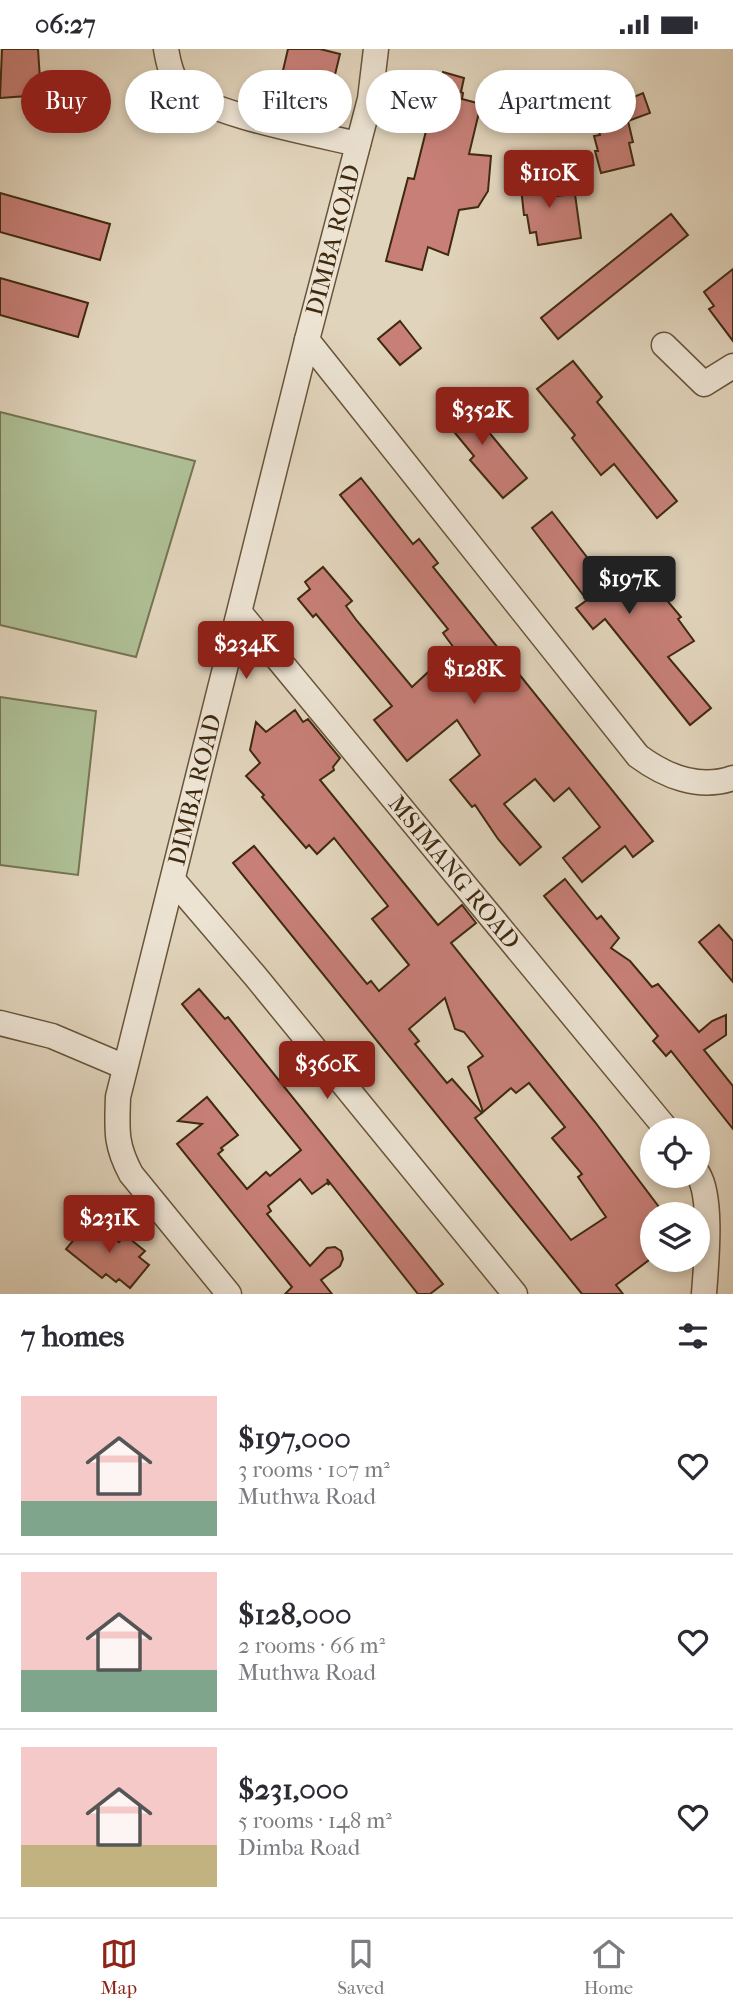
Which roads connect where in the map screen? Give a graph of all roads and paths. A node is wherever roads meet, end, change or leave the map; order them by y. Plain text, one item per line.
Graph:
1 (166, 49) edge
2 (376, 49) edge
3 (358, 144) junction
4 (307, 339) junction
5 (664, 345) dead end
6 (733, 366) edge
7 (240, 613) junction
8 (733, 778) edge
9 (173, 880) junction
10 (0, 1023) edge
11 (125, 1067) junction
12 (657, 1118) edge
13 (704, 1188) edge
14 (229, 1294) edge
15 (515, 1294) edge
16 (704, 1294) edge

1 - 3 street
2 - 3 street, DIMBA ROAD
3 - 4 street, DIMBA ROAD
4 - 7 street, DIMBA ROAD
4 - 8 street
5 - 6 street
7 - 9 street, DIMBA ROAD
7 - 12 street, MSIMANG ROAD
9 - 11 street, DIMBA ROAD
9 - 15 street
10 - 11 street
11 - 14 street, DIMBA ROAD
13 - 16 street

